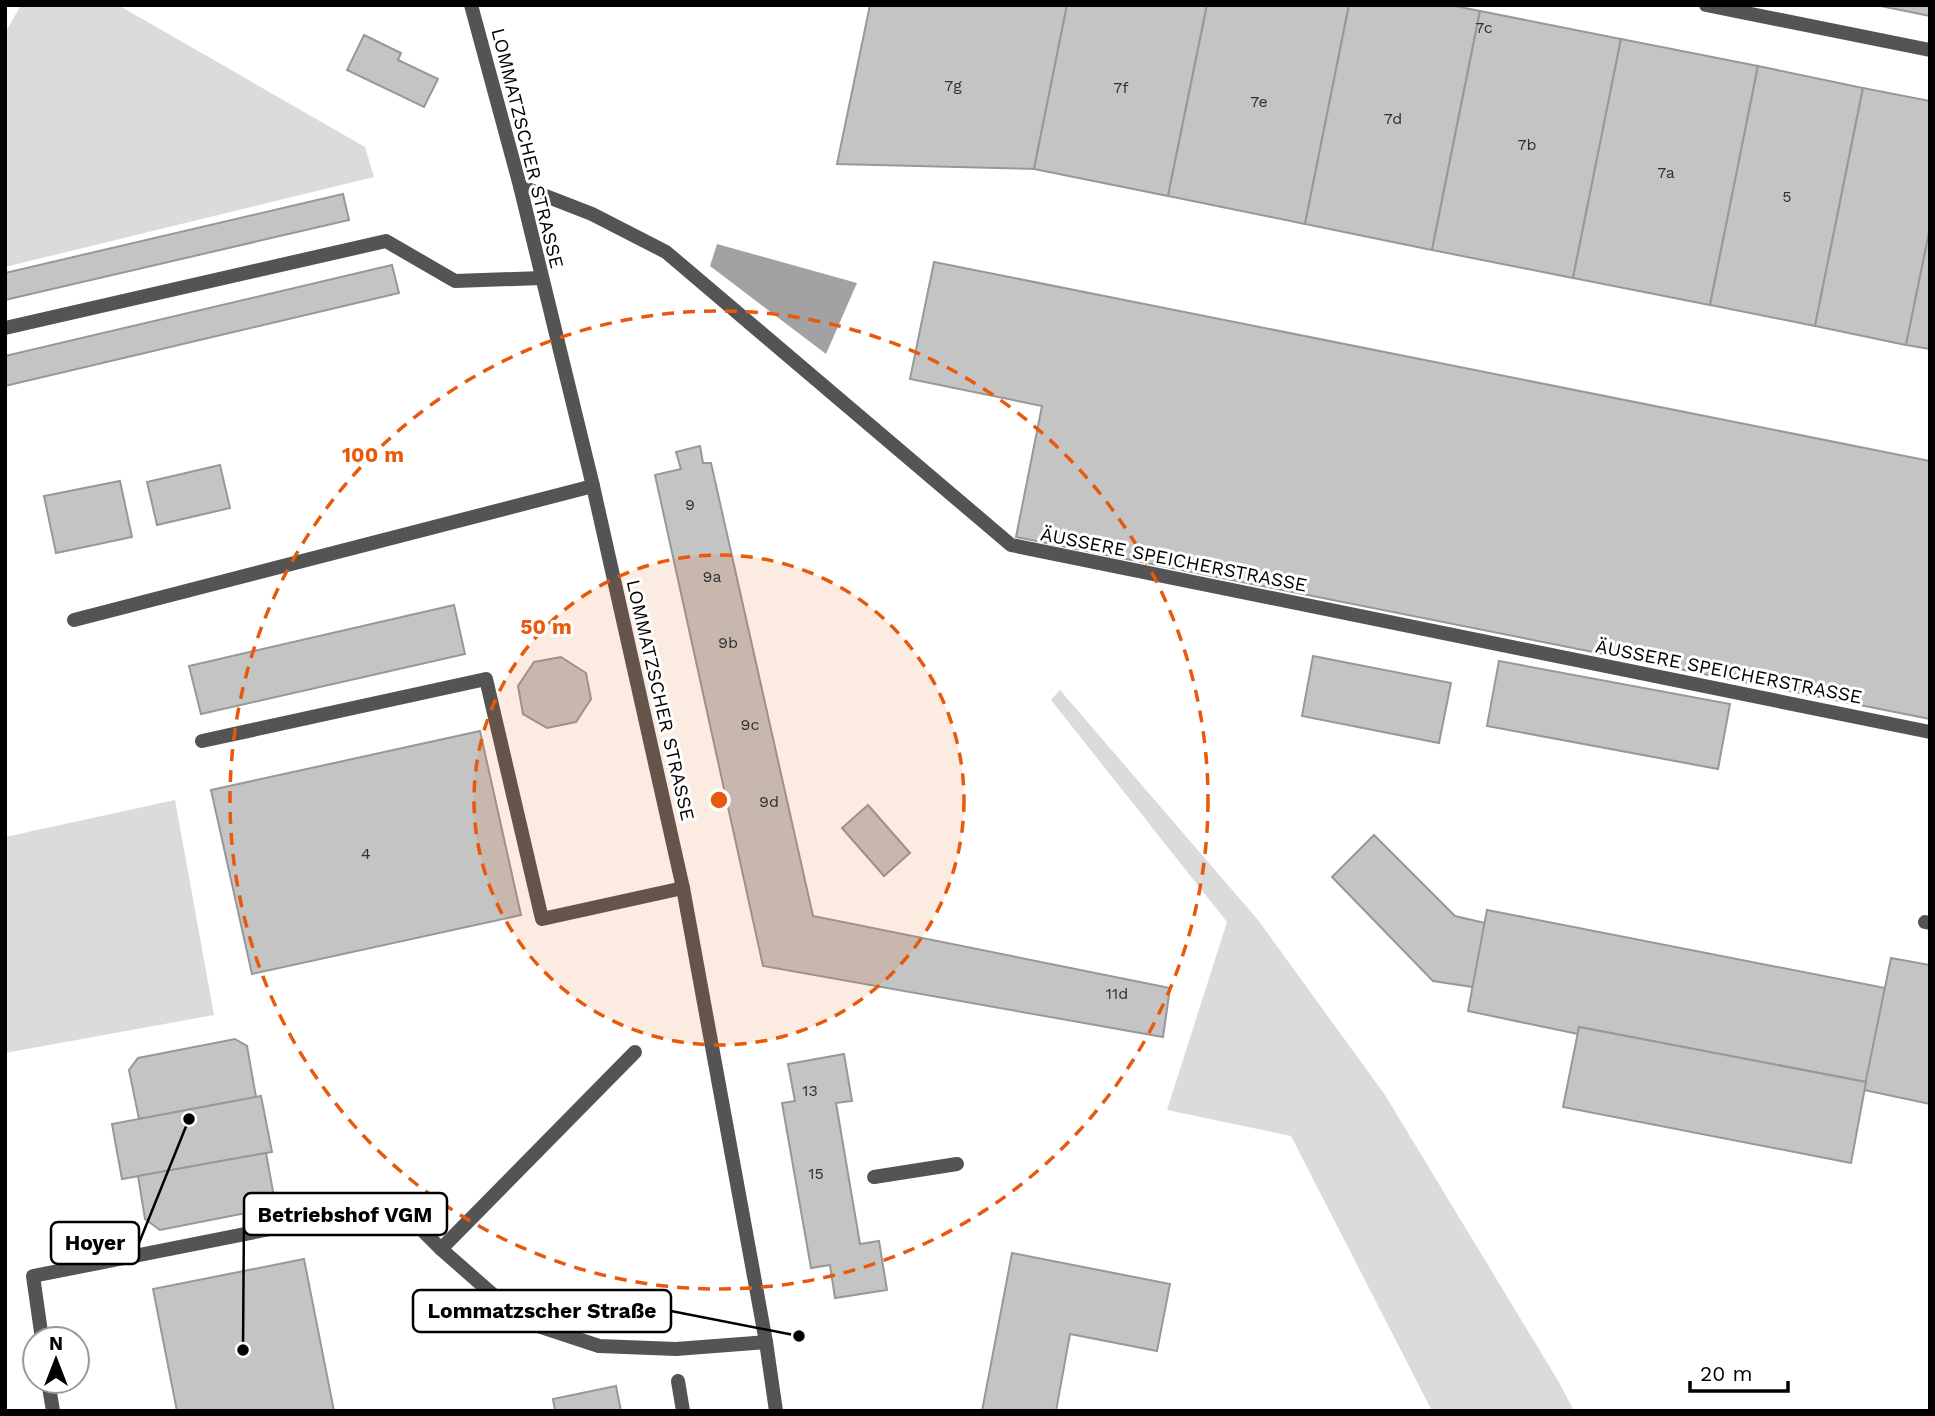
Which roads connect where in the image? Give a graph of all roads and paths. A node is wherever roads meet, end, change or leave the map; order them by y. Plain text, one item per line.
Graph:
1 (471, 5) edge
2 (1706, 5) edge
3 (1930, 50) edge
4 (520, 186) junction
5 (542, 278) junction
6 (5, 328) edge
7 (593, 486) junction
8 (75, 620) dead end
9 (1930, 732) edge
10 (202, 741) dead end
11 (683, 888) junction
12 (635, 1052) dead end
13 (957, 1164) dead end
14 (874, 1177) dead end
15 (441, 1249) junction
16 (40, 1325) edge
17 (766, 1342) junction
18 (678, 1381) dead end
19 (683, 1411) edge
20 (776, 1411) edge

1 - 4 street, LOMMATZSCHER STRASSE
2 - 3 street
4 - 5 street, LOMMATZSCHER STRASSE
4 - 9 street, ÄUSSERE SPEICHERSTRASSE
5 - 6 street
5 - 7 street, LOMMATZSCHER STRASSE
7 - 8 street
7 - 11 street, LOMMATZSCHER STRASSE
10 - 11 street
11 - 17 street, LOMMATZSCHER STRASSE
12 - 15 street
13 - 14 street
15 - 16 street
15 - 17 street
17 - 20 street, LOMMATZSCHER STRASSE
18 - 19 street

